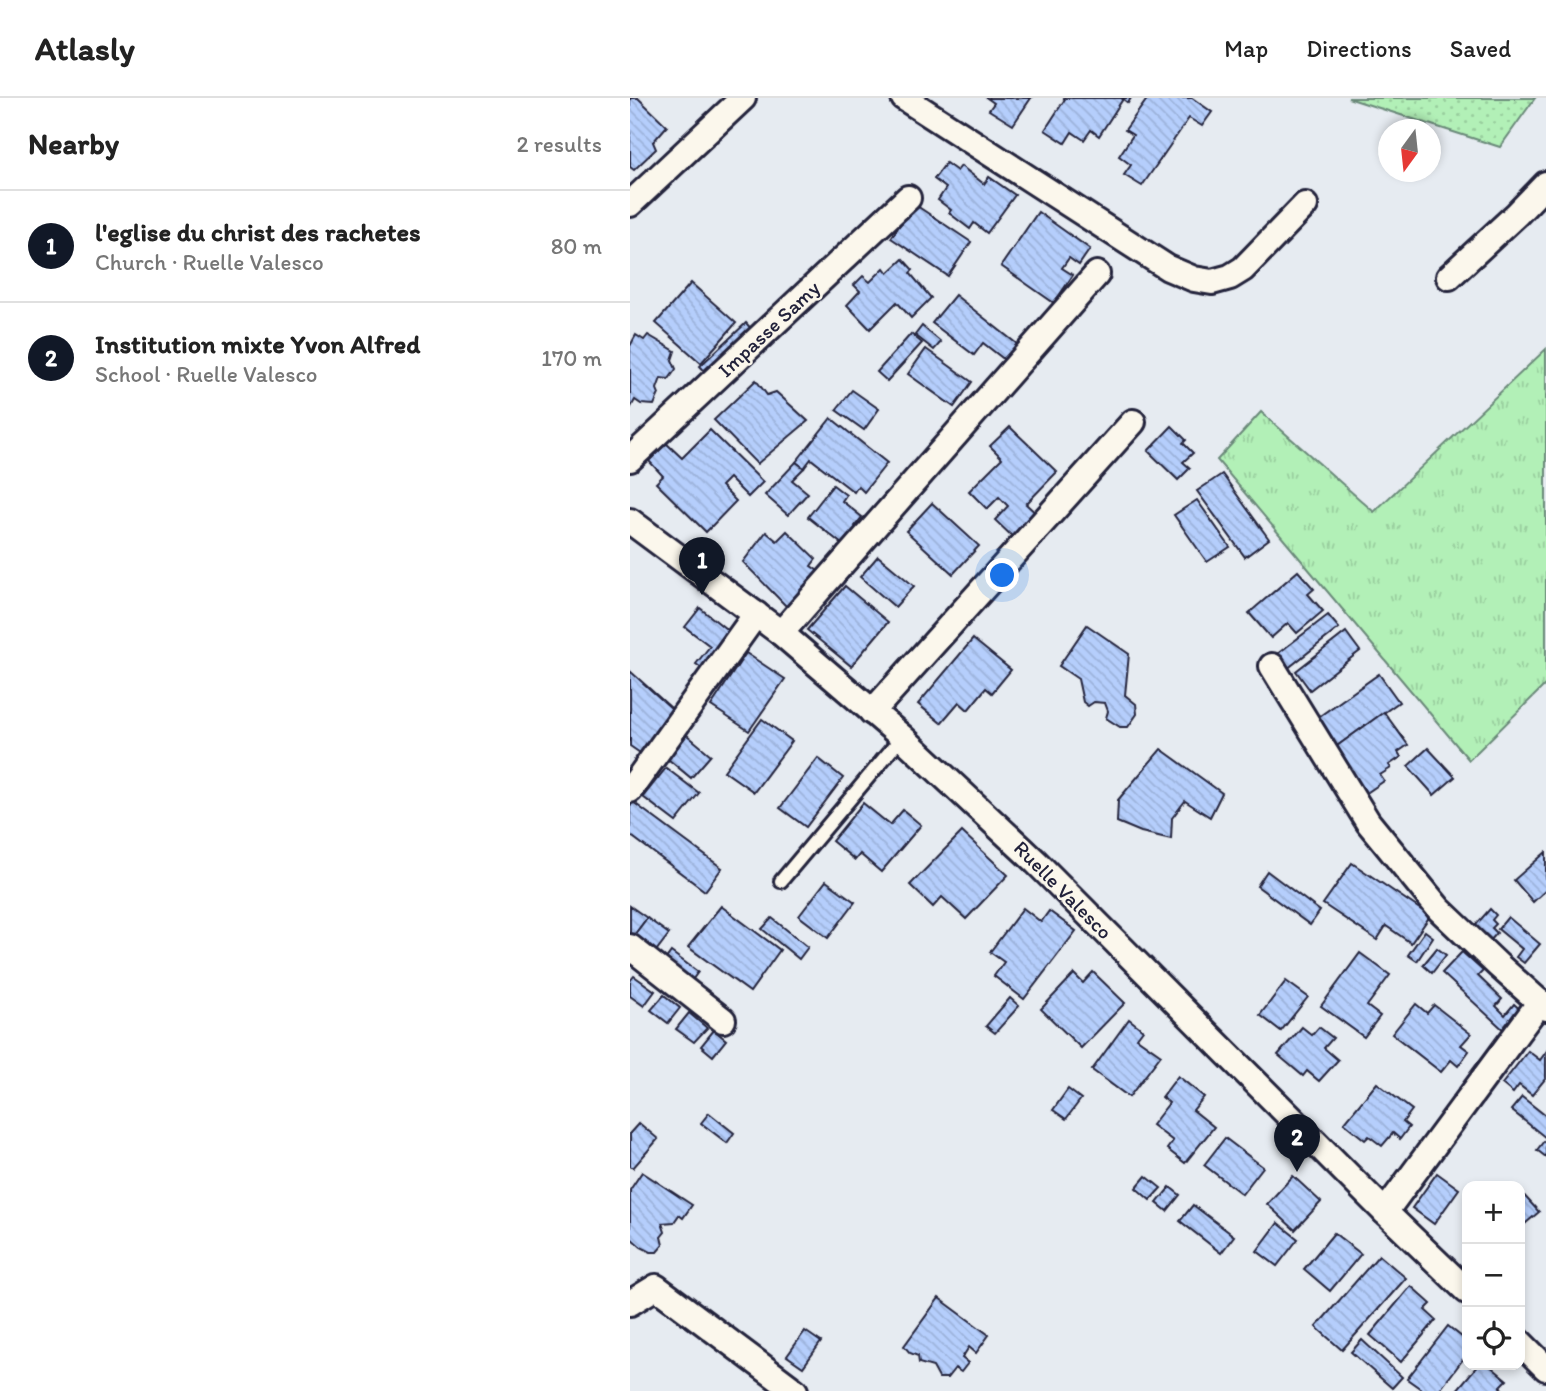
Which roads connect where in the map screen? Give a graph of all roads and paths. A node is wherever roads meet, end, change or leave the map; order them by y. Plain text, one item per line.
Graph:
1 (743, 98) edge
2 (904, 98) edge
3 (1546, 184) edge
4 (908, 198) dead end
5 (630, 204) edge
6 (1305, 205) dead end
7 (1097, 274) dead end
8 (1449, 277) dead end
9 (1133, 422) dead end
10 (630, 459) edge
11 (630, 521) edge
12 (757, 614) junction
13 (781, 633) junction
14 (1272, 666) dead end
15 (872, 712) junction
16 (902, 737) junction
17 (630, 790) edge
18 (781, 881) dead end
19 (630, 947) edge
20 (1543, 1005) edge
21 (723, 1020) dead end
22 (1385, 1212) junction
23 (1462, 1287) edge
24 (630, 1303) edge
25 (1525, 1347) edge
26 (1546, 1368) edge
27 (795, 1391) edge

1 - 5 street
2 - 6 street
3 - 8 street
4 - 10 street, Impasse Samy
7 - 13 street
9 - 15 street
11 - 12 street, Ruelle Valesco
12 - 13 street, Ruelle Valesco
12 - 17 street
13 - 15 street, Ruelle Valesco
14 - 20 street
15 - 16 street, Ruelle Valesco
16 - 18 lane
16 - 22 street, Ruelle Valesco
19 - 21 street
20 - 22 street
22 - 23 street, Ruelle Valesco
24 - 27 street
25 - 26 street

